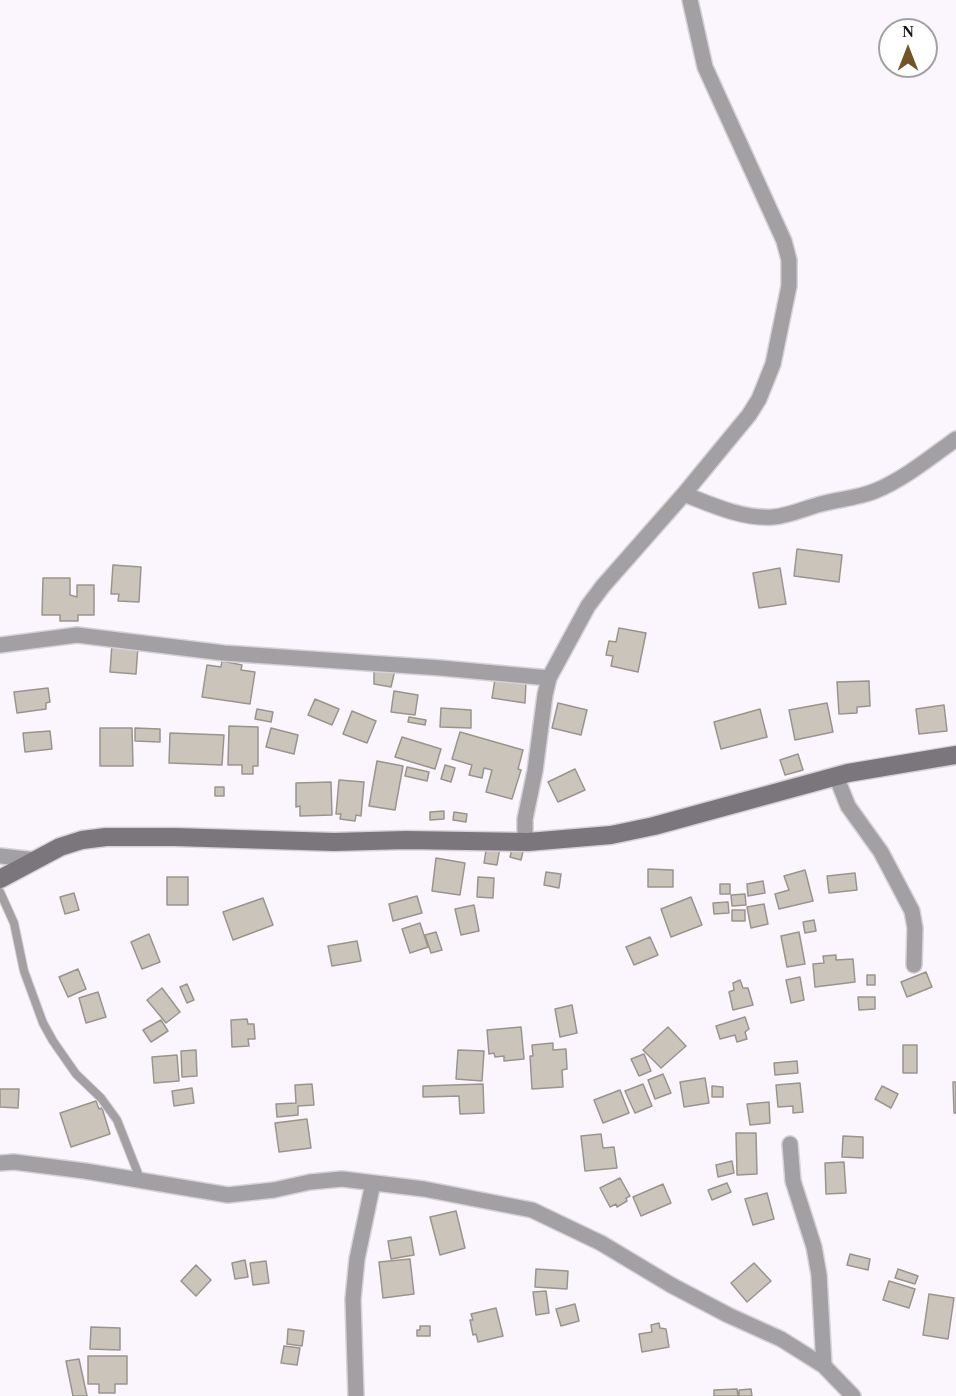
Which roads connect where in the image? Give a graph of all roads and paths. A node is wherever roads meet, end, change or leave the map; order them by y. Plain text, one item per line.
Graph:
1 (690, 0) edge
2 (956, 439) edge
3 (684, 494) junction
4 (0, 645) edge
5 (549, 678) junction
6 (956, 755) edge
7 (836, 776) junction
8 (528, 842) junction
9 (0, 855) edge
10 (36, 860) junction
11 (0, 879) edge
12 (0, 892) edge
13 (914, 965) dead end
14 (790, 1144) dead end
15 (0, 1163) edge
16 (141, 1181) junction
17 (373, 1183) junction
18 (824, 1366) junction
19 (356, 1396) edge
20 (853, 1396) edge

1 - 3 street
2 - 3 street
3 - 5 street
4 - 5 street
5 - 8 street
6 - 7 street
7 - 8 street
7 - 13 street
8 - 10 street
9 - 10 street
10 - 11 street
12 - 16 lane
14 - 18 street
15 - 16 street
16 - 17 street
17 - 18 street
17 - 19 street
18 - 20 street

